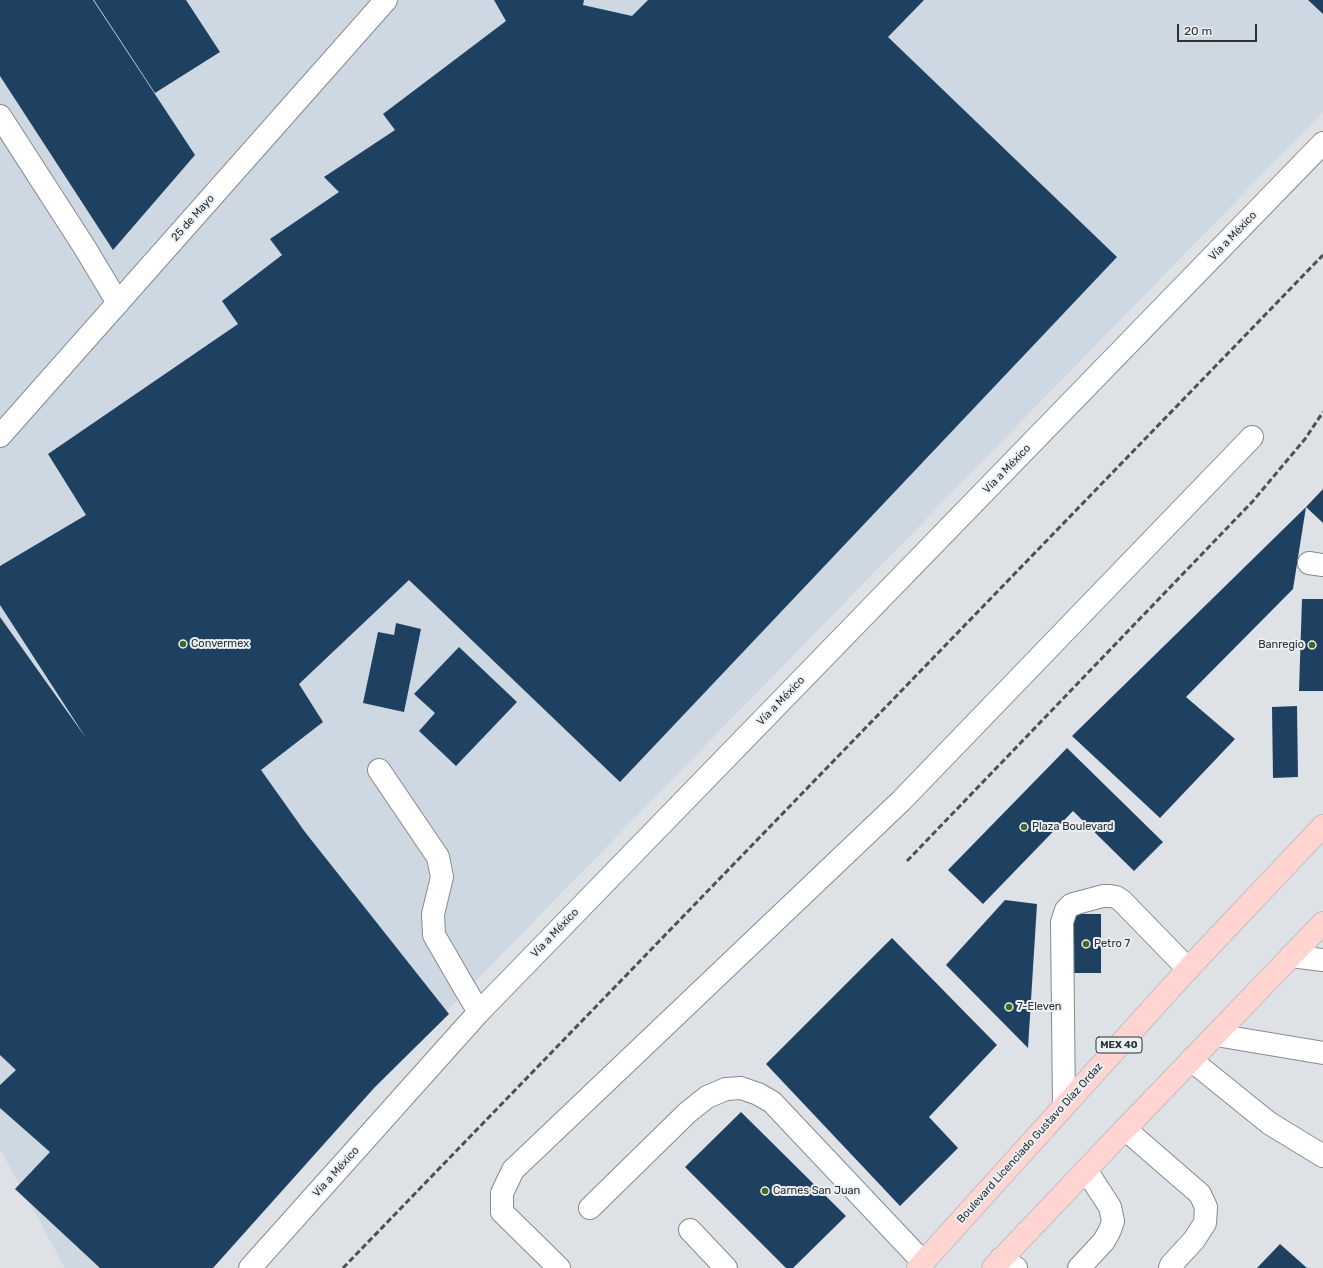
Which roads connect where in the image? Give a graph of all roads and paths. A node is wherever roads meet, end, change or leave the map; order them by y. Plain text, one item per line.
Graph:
1 (386, 0) edge
2 (0, 116) edge
3 (1323, 143) edge
4 (118, 304) junction
5 (0, 436) edge
6 (1252, 437) dead end
7 (378, 770) dead end
8 (1323, 826) edge
9 (1323, 923) edge
10 (1291, 956) junction
11 (1323, 960) edge
12 (1188, 969) junction
13 (479, 1012) junction
14 (1216, 1035) junction
15 (1323, 1053) edge
16 (1191, 1060) junction
17 (1064, 1106) junction
18 (1124, 1129) junction
19 (1323, 1156) edge
20 (1086, 1170) junction
21 (590, 1208) dead end
22 (690, 1230) dead end
23 (921, 1265) edge
24 (1004, 1265) edge
25 (1169, 1267) edge
26 (250, 1268) edge
27 (559, 1268) edge
28 (726, 1268) edge
29 (1078, 1268) edge

1 - 4 street, 25 de Mayo
2 - 4 street
3 - 13 street, Vía a México
4 - 5 street, 25 de Mayo
6 - 27 street
7 - 13 street
8 - 12 main road, Boulevard Licenciado Gustavo Díaz Ordaz / MEX 40
9 - 10 main road
10 - 11 street
10 - 14 main road
12 - 17 main road, Boulevard Licenciado Gustavo Díaz Ordaz / MEX 40
12 - 17 street
13 - 26 street, Vía a México
14 - 15 street
14 - 16 main road
16 - 18 main road
16 - 19 street
17 - 23 main road, Boulevard Licenciado Gustavo Díaz Ordaz / MEX 40
18 - 20 main road
18 - 25 street
20 - 24 main road
20 - 29 street
21 - 23 street
22 - 28 street

